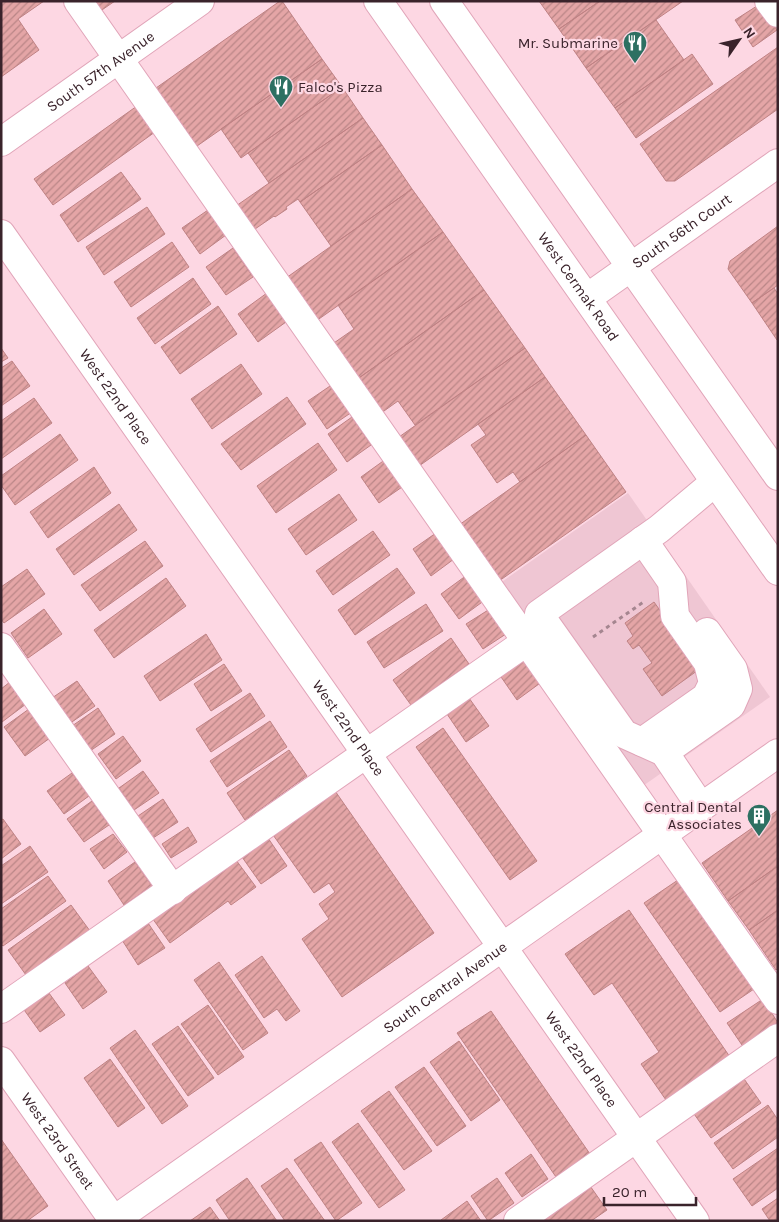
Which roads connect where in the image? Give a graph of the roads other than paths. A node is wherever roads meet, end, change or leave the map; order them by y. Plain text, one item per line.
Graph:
1 (78, 1) edge
2 (200, 1) edge
3 (378, 1) edge
4 (444, 1) edge
5 (769, 1) edge
6 (778, 14) edge
7 (119, 59) junction
8 (1, 142) edge
9 (778, 163) edge
10 (1, 234) edge
11 (630, 267) junction
12 (587, 298) junction
13 (778, 476) edge
14 (716, 482) junction
15 (644, 540) junction
16 (778, 571) edge
17 (526, 642) junction
18 (1, 647) edge
19 (653, 747) junction
20 (366, 753) junction
21 (778, 753) edge
22 (701, 807) junction
23 (662, 835) junction
24 (173, 890) junction
25 (502, 947) junction
26 (778, 1000) edge
27 (1, 1009) edge
28 (778, 1038) edge
29 (1, 1061) edge
30 (636, 1138) junction
31 (113, 1221) edge
32 (518, 1221) edge
33 (695, 1221) edge

1 - 7 street
2 - 7 street, South 57th Avenue
3 - 12 street, West Cermak Road
4 - 11 street
5 - 6 street
7 - 8 street, South 57th Avenue
7 - 17 street
9 - 11 street, South 56th Court
10 - 20 street, West 22nd Place
11 - 12 street, South 56th Court
11 - 13 street
12 - 14 street, West Cermak Road
14 - 15 street
14 - 16 street, West Cermak Road
15 - 19 street
15 - 19 street
17 - 20 street
17 - 23 street
18 - 24 street
19 - 22 street
20 - 24 street
20 - 25 street, West 22nd Place
21 - 22 street, South Central Avenue
22 - 23 street, South Central Avenue
23 - 25 street, South Central Avenue
23 - 26 street
24 - 27 street
25 - 30 street, West 22nd Place
25 - 31 street, South Central Avenue
28 - 30 street
29 - 31 street, West 23rd Street
30 - 32 street
30 - 33 street, West 22nd Place

